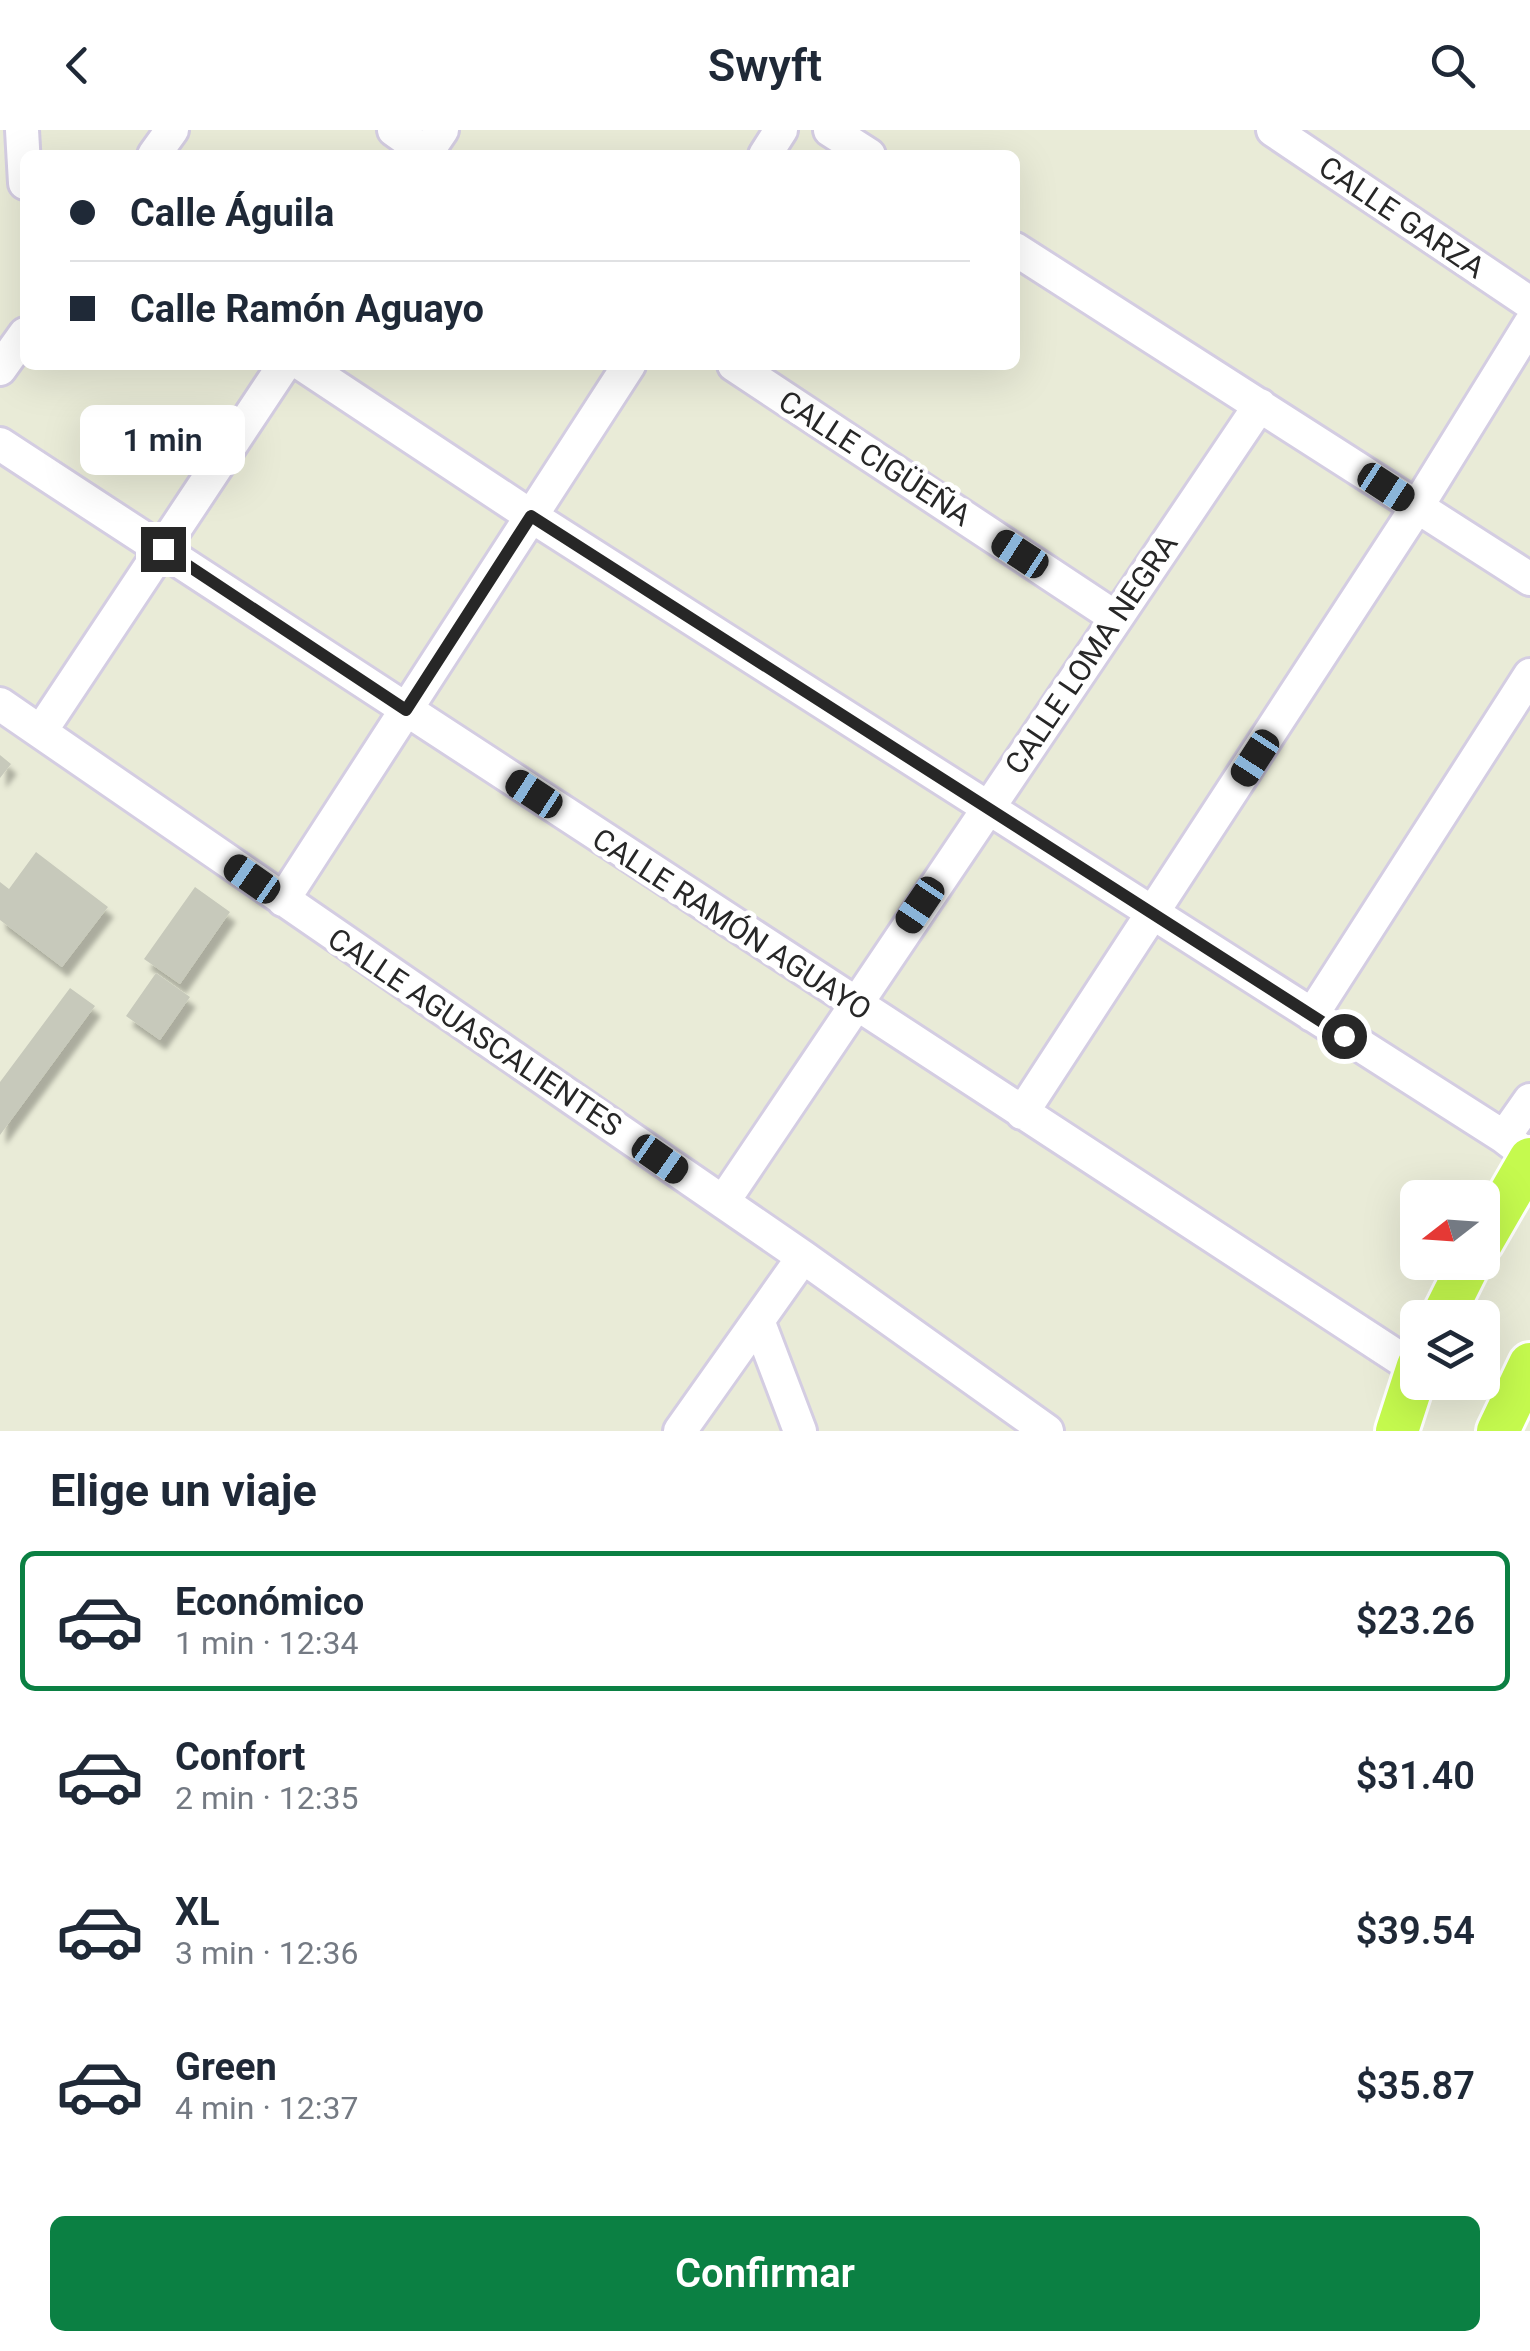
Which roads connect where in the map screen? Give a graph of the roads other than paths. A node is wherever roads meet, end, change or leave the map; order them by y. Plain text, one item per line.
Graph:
1 (394, 130) edge
2 (830, 130) edge
3 (1273, 130) edge
4 (431, 148) edge
5 (860, 150) edge
6 (1020, 252) edge
7 (1530, 303) edge
8 (1530, 324) edge
9 (20, 341) edge
10 (0, 369) edge
11 (281, 370) edge
12 (311, 370) edge
13 (626, 370) edge
14 (742, 370) edge
15 (1260, 405) junction
16 (0, 444) edge
17 (1417, 508) junction
18 (531, 516) junction
19 (163, 549) junction
20 (1530, 579) edge
21 (1116, 618) junction
22 (1530, 675) edge
23 (0, 704) edge
24 (406, 710) junction
25 (41, 731) junction
26 (986, 807) junction
27 (283, 900) junction
28 (1153, 914) junction
29 (854, 1004) junction
30 (1312, 1015) junction
31 (1530, 1100) edge
32 (1022, 1113) junction
33 (1521, 1151) edge
34 (1500, 1200) edge
35 (723, 1202) junction
36 (803, 1257) junction
37 (759, 1323) junction
38 (1400, 1356) edge
39 (1530, 1364) edge
40 (1407, 1400) edge
41 (1511, 1424) edge
42 (680, 1431) edge
43 (800, 1431) edge
44 (1047, 1431) edge
45 (1397, 1431) edge

1 - 4 street
2 - 5 street
3 - 7 street, CALLE GARZA
6 - 15 street
8 - 17 street
9 - 10 street
11 - 19 street
12 - 18 street
13 - 18 street
14 - 21 street, CALLE CIGÜEÑA
15 - 17 street
15 - 21 street, CALLE LOMA NEGRA
16 - 19 street, CALLE RAMÓN AGUAYO
17 - 20 street
17 - 28 street
18 - 24 street
18 - 26 street
19 - 24 street, CALLE RAMÓN AGUAYO
19 - 25 street
21 - 26 street, CALLE LOMA NEGRA
22 - 30 street
23 - 25 street, CALLE AGUASCALIENTES
24 - 27 street
24 - 29 street, CALLE RAMÓN AGUAYO
25 - 27 street, CALLE AGUASCALIENTES
26 - 28 street
26 - 29 street, CALLE LOMA NEGRA
27 - 35 street, CALLE AGUASCALIENTES
28 - 30 street
28 - 32 street
29 - 32 street, CALLE RAMÓN AGUAYO
29 - 35 street, CALLE LOMA NEGRA
30 - 33 street
31 - 33 street
32 - 38 street, CALLE RAMÓN AGUAYO
33 - 34 main road
35 - 36 street, CALLE AGUASCALIENTES
36 - 37 street
36 - 44 street, CALLE AGUASCALIENTES
37 - 42 street
37 - 43 street
39 - 41 main road
40 - 45 main road

